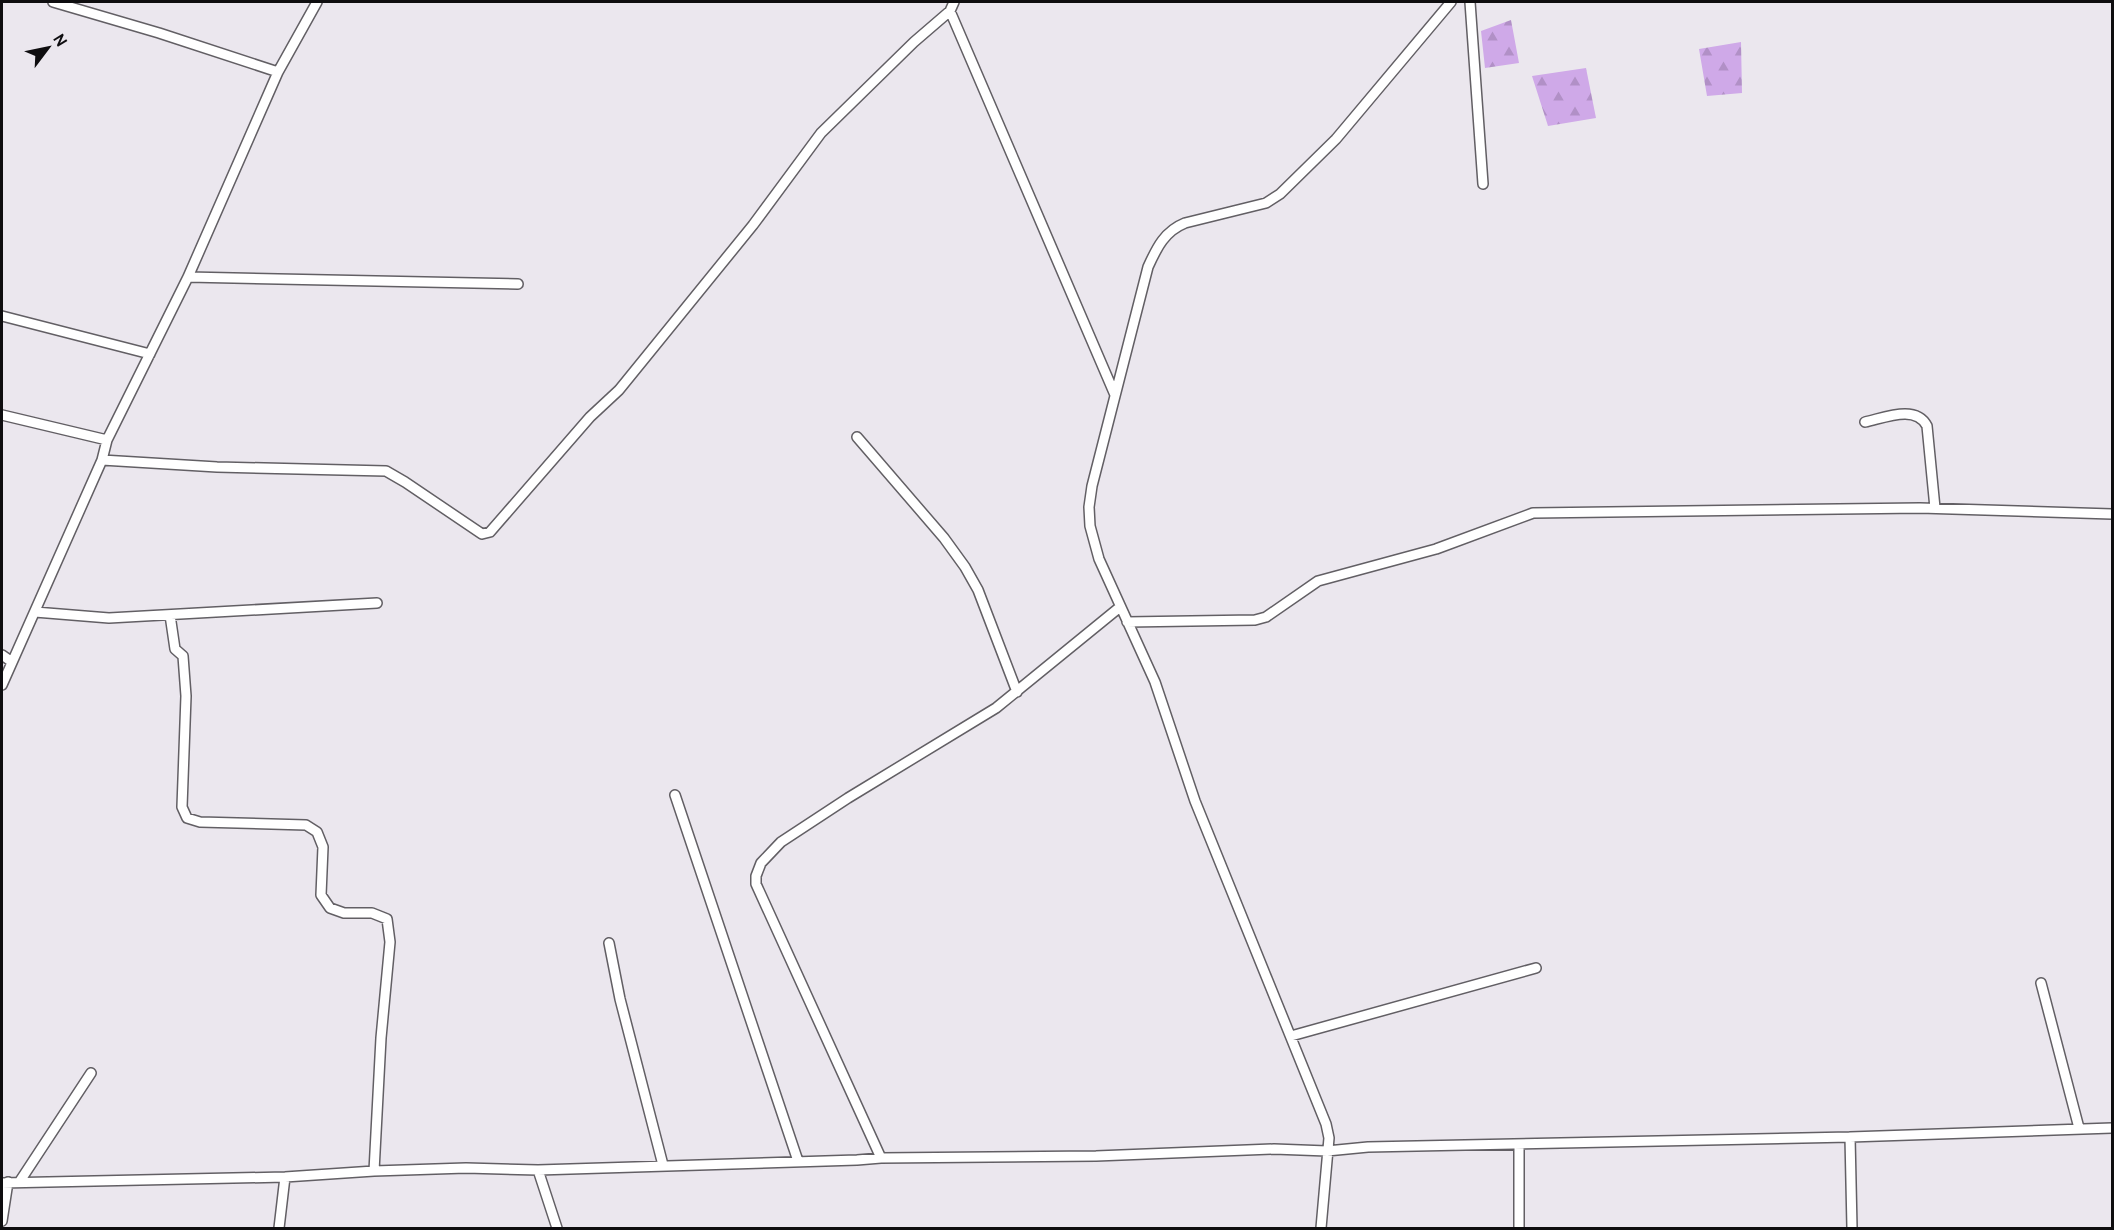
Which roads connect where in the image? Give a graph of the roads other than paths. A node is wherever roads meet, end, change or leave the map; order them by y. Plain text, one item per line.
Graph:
1 (53, 2) edge
2 (317, 2) edge
3 (954, 2) edge
4 (1451, 2) edge
5 (1470, 2) edge
6 (950, 11) junction
7 (278, 72) junction
8 (1483, 184) dead end
9 (188, 278) junction
10 (518, 284) dead end
11 (2, 316) edge
12 (150, 354) junction
13 (1115, 395) junction
14 (2, 415) edge
15 (1865, 422) dead end
16 (857, 437) dead end
17 (107, 440) junction
18 (102, 460) junction
19 (1935, 508) junction
20 (2112, 514) edge
21 (377, 603) dead end
22 (1120, 607) junction
23 (35, 612) junction
24 (170, 615) junction
25 (1127, 622) junction
26 (2, 655) edge
27 (12, 662) junction
28 (2, 685) edge
29 (1017, 692) junction
30 (675, 795) dead end
31 (609, 943) dead end
32 (1536, 968) dead end
33 (2041, 983) dead end
34 (1291, 1036) junction
35 (91, 1073) dead end
36 (2079, 1128) junction
37 (2112, 1128) edge
38 (1851, 1137) junction
39 (1519, 1144) junction
40 (1328, 1151) junction
41 (881, 1158) junction
42 (798, 1161) junction
43 (663, 1165) junction
44 (538, 1170) junction
45 (374, 1171) junction
46 (285, 1177) junction
47 (20, 1181) junction
48 (5, 1182) edge
49 (2, 1221) edge
50 (279, 1228) edge
51 (557, 1228) edge
52 (1321, 1228) edge
53 (1519, 1228) edge
54 (1852, 1228) edge

1 - 7 street
2 - 7 street
3 - 6 street
4 - 13 street
5 - 8 street
6 - 13 street
6 - 18 street
7 - 9 street
9 - 10 street
9 - 12 street
11 - 12 street
12 - 17 street
13 - 22 street
14 - 17 street
15 - 19 street
16 - 29 street
17 - 18 street
18 - 23 street
19 - 20 street
19 - 25 street
21 - 24 street
22 - 25 street
22 - 29 street
23 - 24 street
23 - 27 street
24 - 45 street
25 - 34 street
26 - 27 street
27 - 28 street
29 - 41 street
30 - 42 street
31 - 43 street
32 - 34 street
33 - 36 street
34 - 40 street
35 - 47 street
36 - 37 street
36 - 38 street
38 - 39 street
38 - 54 street
39 - 40 street
39 - 53 street
40 - 41 street
40 - 52 street
41 - 42 street
42 - 43 street
43 - 44 street
44 - 45 street
44 - 51 street
45 - 46 street
46 - 47 street
46 - 50 street
47 - 48 street
48 - 49 street

